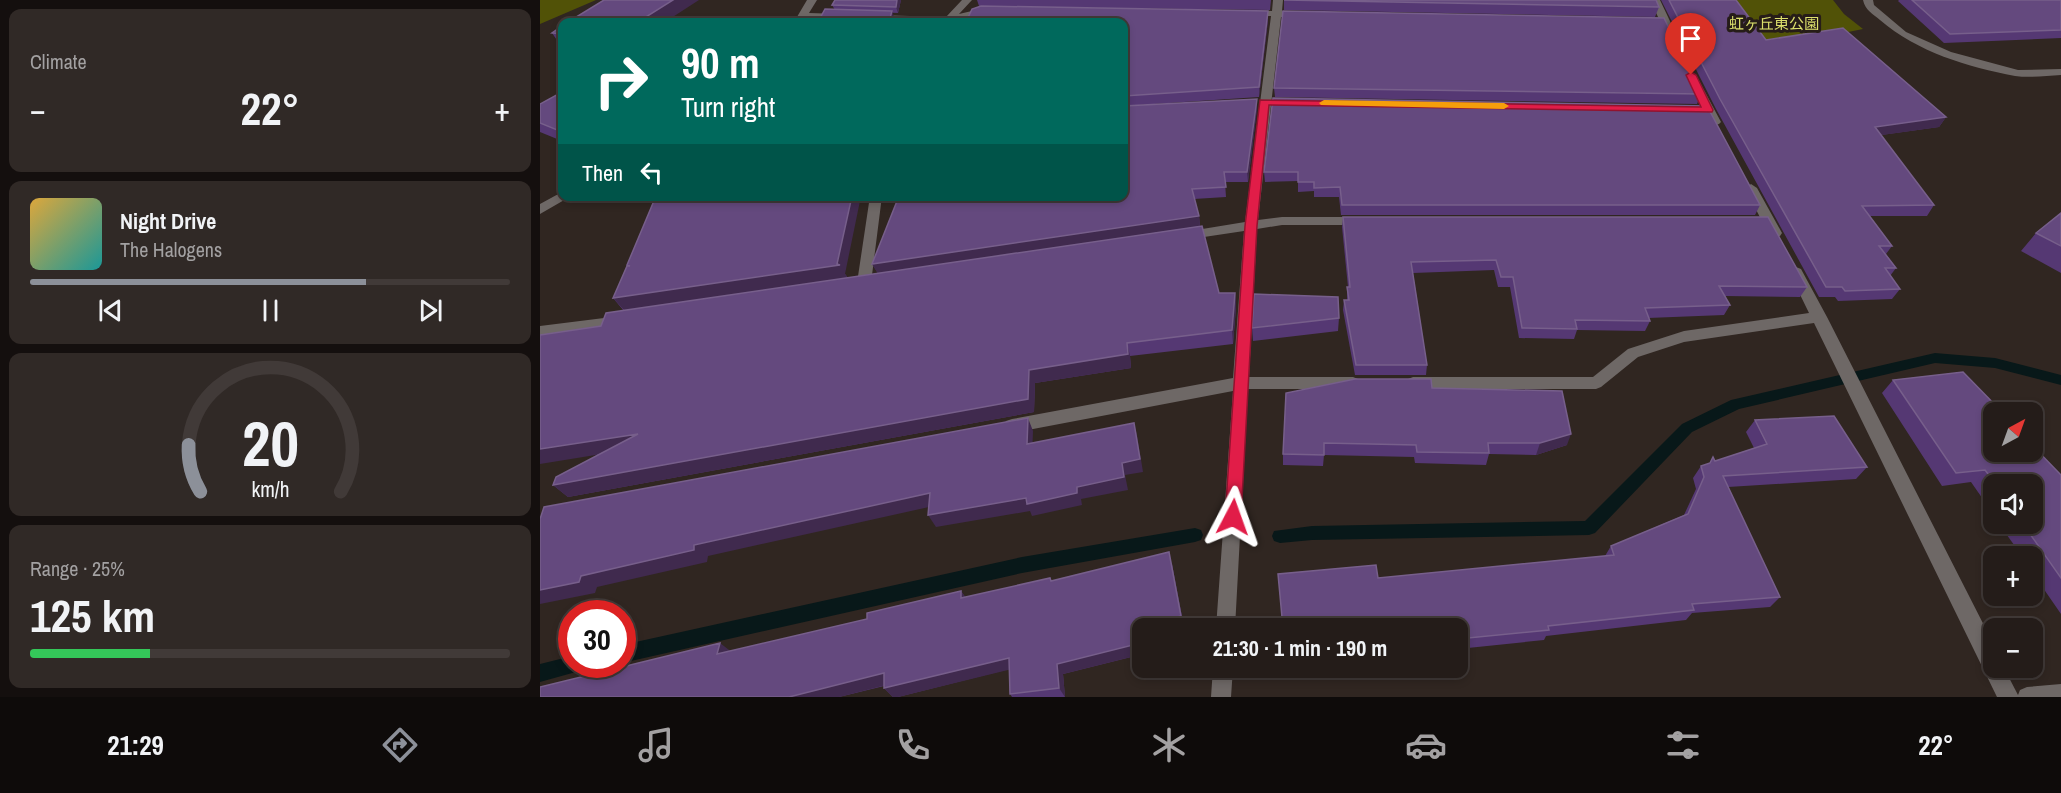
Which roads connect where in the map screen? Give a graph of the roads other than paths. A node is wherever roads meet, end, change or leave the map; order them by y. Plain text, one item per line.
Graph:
1 (812, 0) edge
2 (967, 0) edge
3 (1655, 0) edge
4 (1868, 0) edge
5 (1277, 7) edge
6 (996, 10) edge
7 (1241, 13) edge
8 (1312, 15) edge
9 (853, 17) edge
10 (803, 18) edge
11 (828, 18) edge
12 (952, 18) edge
13 (959, 18) edge
14 (2061, 72) edge
15 (1719, 130) edge
16 (1747, 181) edge
17 (558, 199) edge
18 (875, 201) edge
19 (540, 210) edge
20 (1377, 221) edge
21 (1251, 226) junction
22 (1169, 238) edge
23 (1779, 240) edge
24 (1789, 259) edge
25 (864, 283) edge
26 (1820, 317) junction
27 (630, 319) edge
28 (540, 332) edge
29 (1241, 383) junction
30 (1372, 383) edge
31 (1395, 383) edge
32 (996, 429) edge
33 (1226, 618) edge
34 (1983, 645) edge
35 (1222, 678) edge
36 (1999, 678) edge
37 (2061, 694) edge
38 (1221, 697) edge
39 (2008, 697) edge
40 (2027, 697) edge

1 - 10 street
2 - 12 street
3 - 15 street
4 - 14 street
5 - 7 street
5 - 8 street
5 - 21 street
6 - 13 street
9 - 11 street
16 - 23 street
17 - 19 street
18 - 25 street
20 - 21 street
21 - 22 street
21 - 29 street
24 - 26 street
26 - 31 street
26 - 34 street
27 - 28 street
29 - 30 street
29 - 32 street
29 - 33 street
35 - 38 street
36 - 39 street
37 - 40 street

